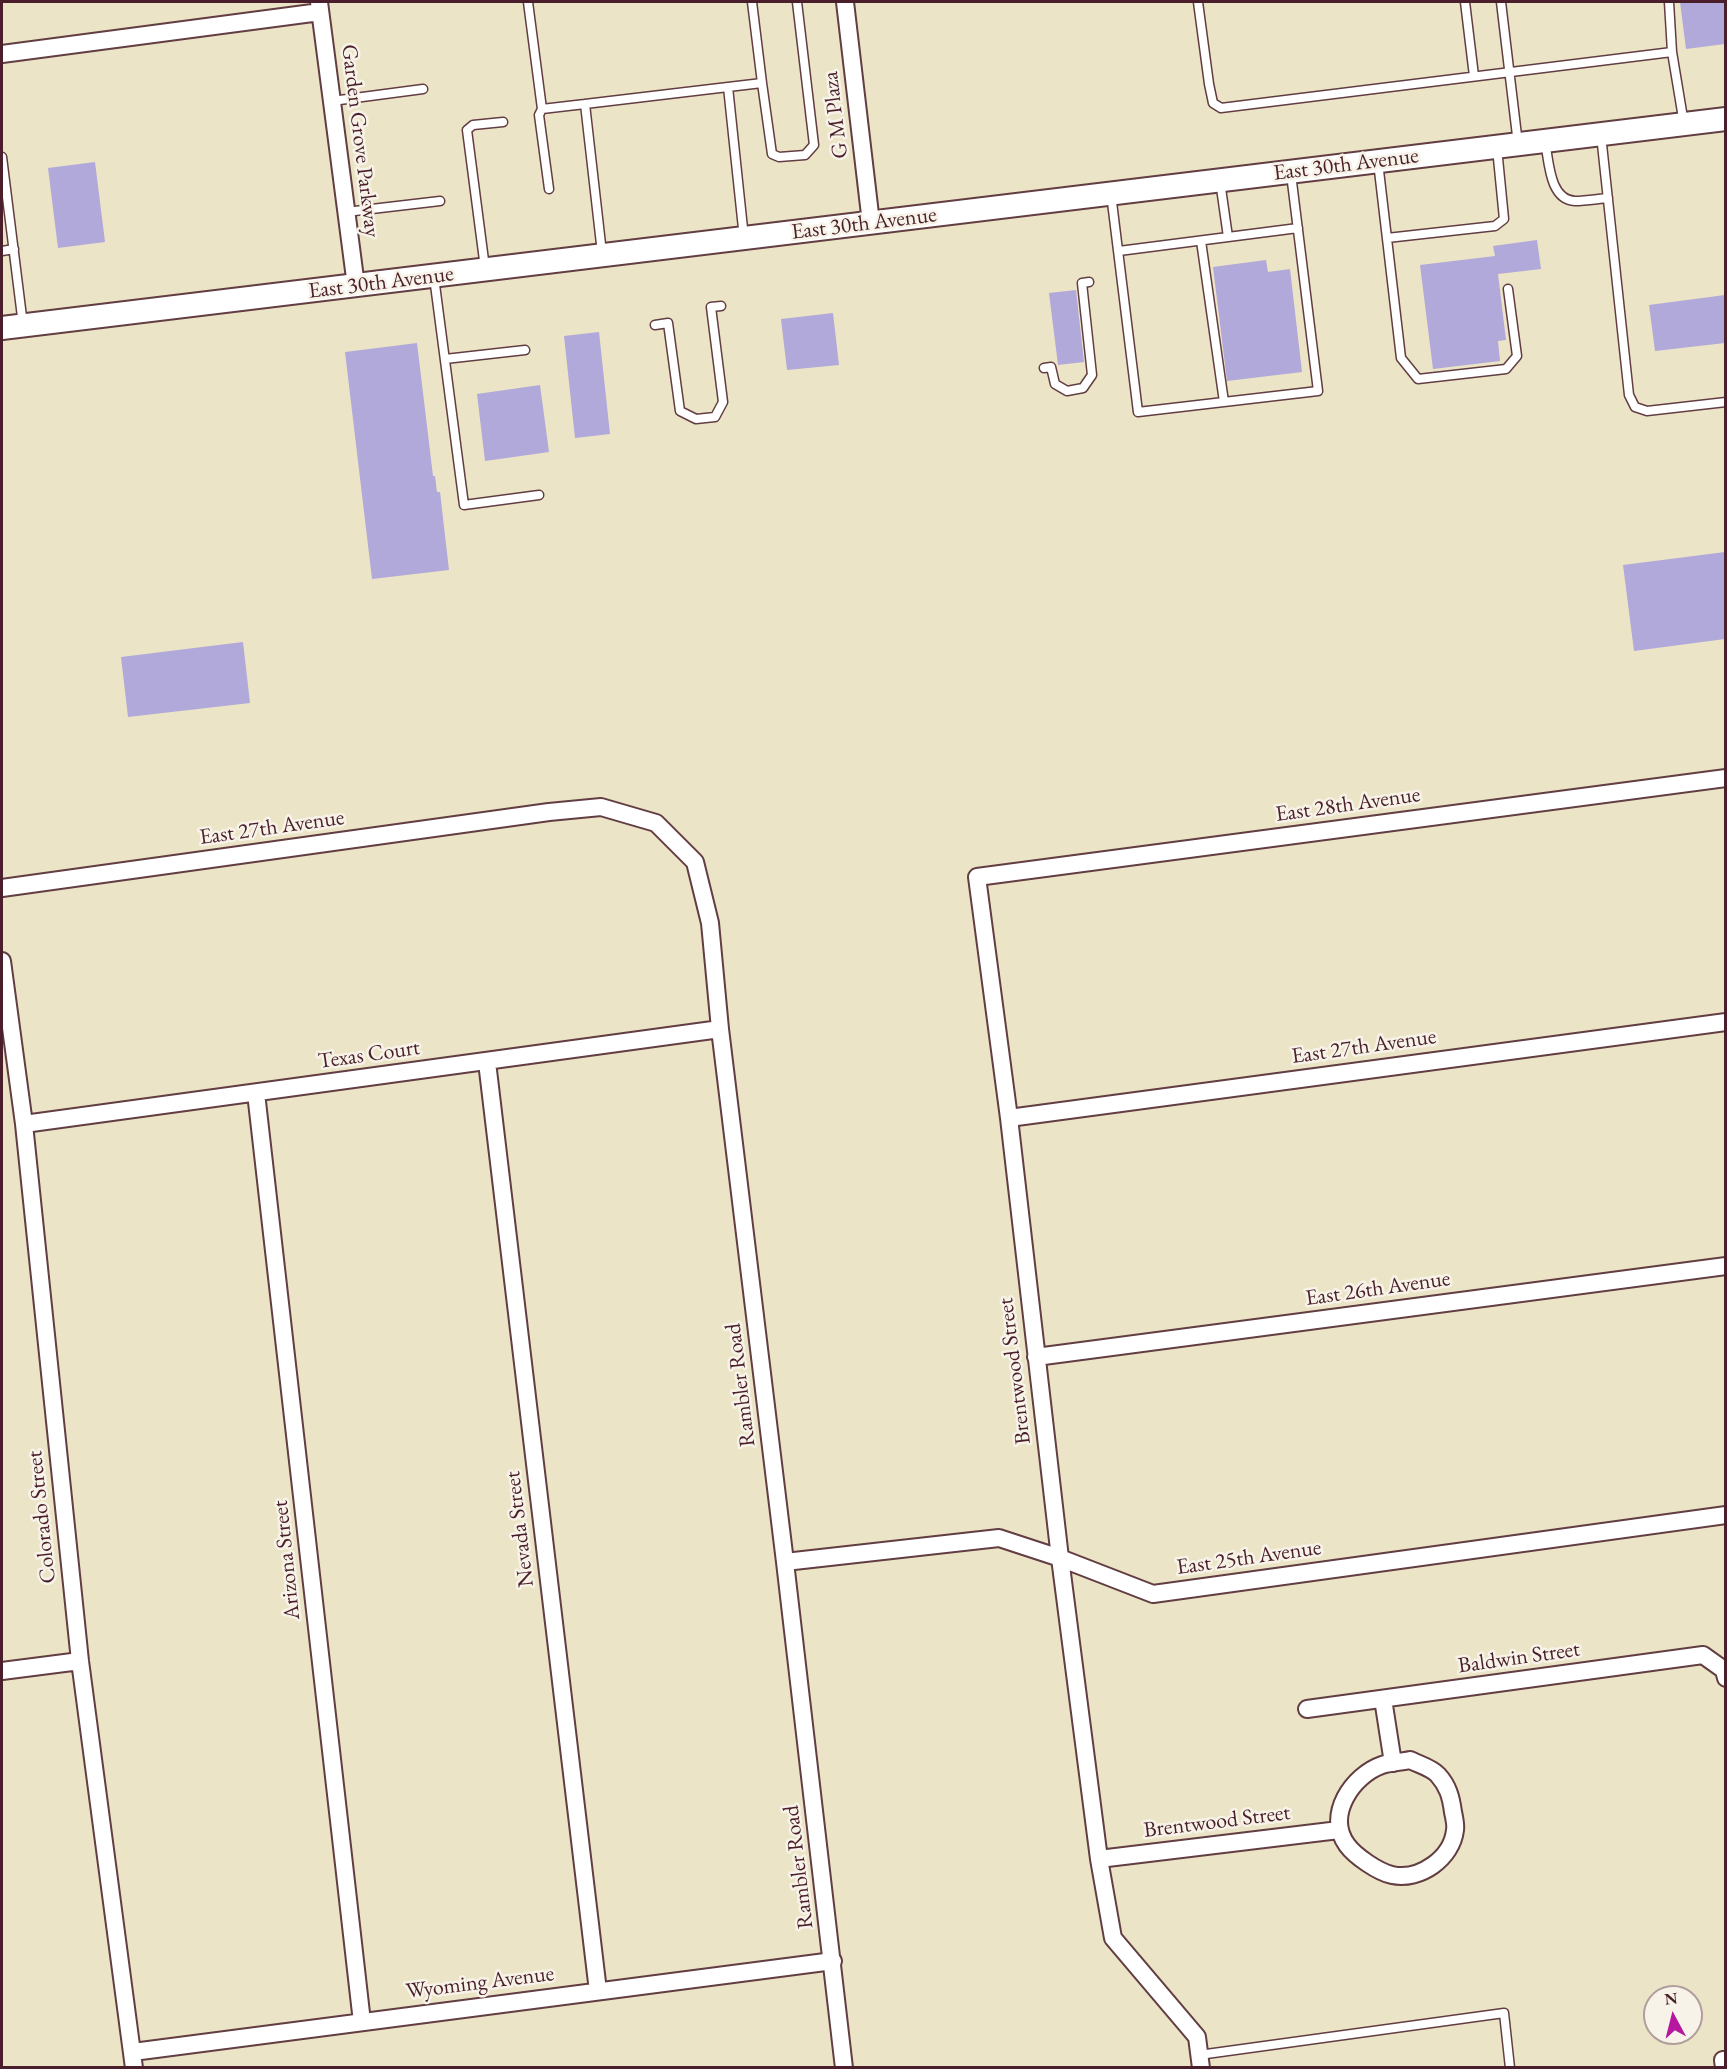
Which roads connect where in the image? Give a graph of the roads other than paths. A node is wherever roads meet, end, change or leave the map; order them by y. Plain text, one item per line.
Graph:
1 (528, 2) edge
2 (752, 2) edge
3 (797, 2) edge
4 (845, 2) edge
5 (1198, 2) edge
6 (1466, 2) edge
7 (1501, 2) edge
8 (1669, 2) edge
9 (320, 7) edge
10 (1672, 52) junction
11 (2, 54) edge
12 (1509, 71) junction
13 (1474, 76) junction
14 (762, 83) junction
15 (728, 87) junction
16 (423, 89) dead end
17 (332, 101) junction
18 (585, 104) junction
19 (542, 109) junction
20 (1725, 119) edge
21 (503, 122) dead end
22 (1684, 124) junction
23 (1601, 134) junction
24 (1545, 141) junction
25 (1507, 146) junction
26 (2, 157) edge
27 (1378, 161) junction
28 (1291, 172) junction
29 (1220, 181) junction
30 (549, 189) dead end
31 (1111, 194) junction
32 (1608, 198) junction
33 (440, 201) dead end
34 (346, 212) junction
35 (871, 223) junction
36 (1298, 228) junction
37 (1228, 237) junction
38 (744, 238) junction
39 (1387, 238) junction
40 (1201, 241) junction
41 (14, 249) junction
42 (2, 251) edge
43 (1119, 251) junction
44 (602, 256) junction
45 (485, 270) junction
46 (434, 276) junction
47 (1089, 282) dead end
48 (356, 286) junction
49 (1508, 289) dead end
50 (721, 306) dead end
51 (655, 325) dead end
52 (12, 326) edge
53 (525, 350) dead end
54 (445, 359) junction
55 (1044, 368) dead end
56 (1224, 402) junction
57 (1725, 402) edge
58 (539, 495) dead end
59 (1725, 778) edge
60 (549, 812) joint
61 (977, 877) joint
62 (2, 888) edge
63 (2, 962) edge
64 (1725, 1022) edge
65 (720, 1029) junction
66 (487, 1062) junction
67 (256, 1092) junction
68 (1009, 1118) junction
69 (24, 1124) junction
70 (1725, 1266) edge
71 (1036, 1357) junction
72 (1725, 1515) edge
73 (1060, 1558) junction
74 (785, 1562) junction
75 (80, 1661) junction
76 (2, 1671) edge
77 (1725, 1678) edge
78 (1383, 1699) junction
79 (1307, 1709) dead end
80 (1392, 1763) junction
81 (1340, 1830) junction
82 (1099, 1859) junction
83 (833, 1961) junction
84 (598, 1991) junction
85 (362, 2022) junction
86 (134, 2060) edge
87 (1200, 2061) edge
88 (844, 2067) edge
89 (1510, 2067) edge

1 - 19 lane
2 - 14 lane
3 - 14 lane
4 - 35 street, G M Plaza
5 - 13 lane
6 - 13 lane
7 - 12 lane
8 - 10 lane
9 - 11 street
9 - 17 street, Garden Grove Parkway
10 - 12 lane
10 - 22 lane
12 - 13 lane
12 - 25 lane
14 - 15 lane
15 - 18 lane
15 - 38 lane
16 - 17 lane
17 - 34 street, Garden Grove Parkway
18 - 19 lane
18 - 44 lane
19 - 30 lane
20 - 22 main road, East 30th Avenue
21 - 45 lane
22 - 23 main road, East 30th Avenue
23 - 24 main road, East 30th Avenue
23 - 32 lane
24 - 25 main road, East 30th Avenue
24 - 32 lane
25 - 27 main road, East 30th Avenue
25 - 39 lane
26 - 41 lane
27 - 28 main road, East 30th Avenue
27 - 39 lane
28 - 29 main road, East 30th Avenue
28 - 36 lane
29 - 31 main road, East 30th Avenue
29 - 37 lane
31 - 35 main road, East 30th Avenue
31 - 43 lane
32 - 57 lane
33 - 34 lane
34 - 48 street, Garden Grove Parkway
35 - 38 main road, East 30th Avenue
36 - 37 lane
36 - 56 lane
37 - 40 lane
38 - 44 main road, East 30th Avenue
39 - 49 lane
40 - 43 lane
40 - 56 lane
41 - 42 lane
41 - 52 lane
43 - 56 lane
44 - 45 main road, East 30th Avenue
45 - 46 main road, East 30th Avenue
46 - 48 main road, East 30th Avenue
46 - 54 lane
47 - 55 lane
48 - 52 main road, East 30th Avenue
50 - 51 lane
53 - 54 lane
54 - 58 lane
59 - 61 street, East 28th Avenue
60 - 62 street, East 27th Avenue
60 - 65 street, Rambler Road
61 - 68 street, Brentwood Street
63 - 69 street, Colorado Street
64 - 68 street, East 27th Avenue
65 - 66 street, Texas Court
65 - 74 street, Rambler Road
66 - 67 street, Texas Court
66 - 84 street, Nevada Street
67 - 69 street, Texas Court
67 - 85 street, Arizona Street
68 - 71 street, Brentwood Street
69 - 75 street, Colorado Street
70 - 71 street, East 26th Avenue
71 - 73 street, Brentwood Street
72 - 73 street, East 25th Avenue
73 - 74 street, East 25th Avenue
73 - 82 street, Brentwood Street
74 - 83 street, Rambler Road
75 - 76 street
75 - 86 street, Colorado Street
77 - 78 street, Baldwin Street
78 - 79 street, Baldwin Street
78 - 80 street
80 - 81 street
80 - 81 street
81 - 82 street, Brentwood Street
82 - 87 street, Brentwood Street
83 - 84 street, Wyoming Avenue
83 - 88 street, Rambler Road
84 - 85 street, Wyoming Avenue
85 - 86 street, Wyoming Avenue
87 - 89 lane

